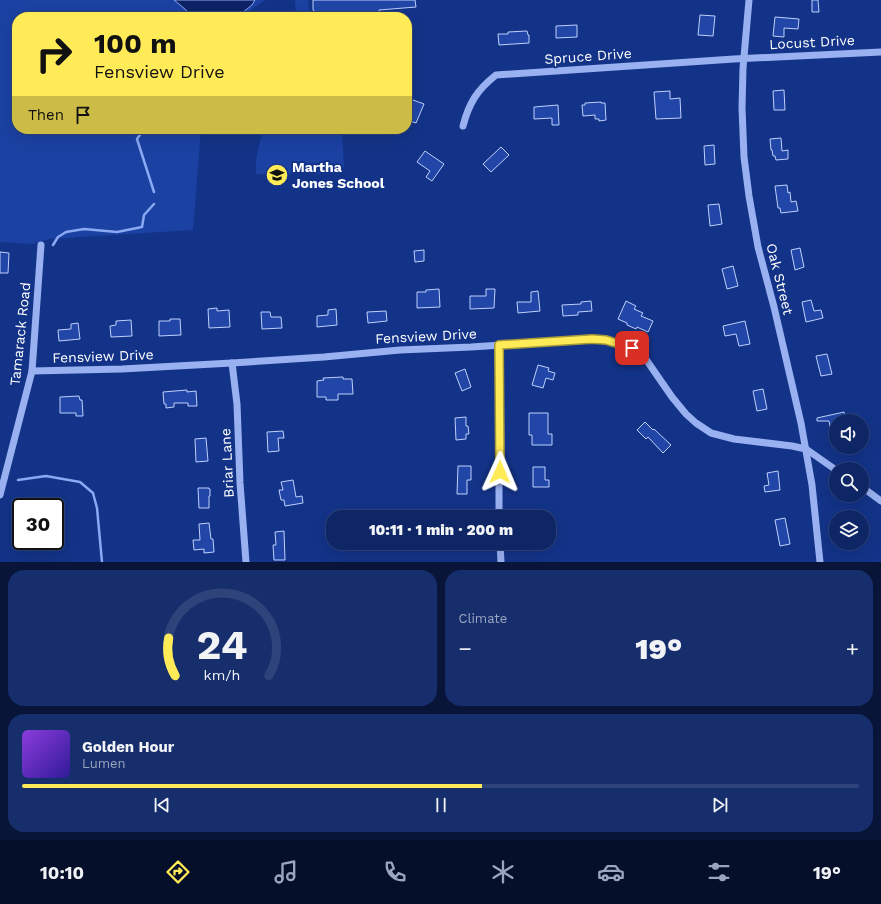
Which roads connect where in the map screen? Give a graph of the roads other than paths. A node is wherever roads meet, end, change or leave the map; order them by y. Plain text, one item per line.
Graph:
1 (749, 0) edge
2 (881, 52) edge
3 (744, 58) junction
4 (463, 126) dead end
5 (40, 244) dead end
6 (499, 345) junction
7 (232, 363) junction
8 (32, 371) junction
9 (806, 450) junction
10 (829, 465) edge
11 (869, 492) edge
12 (0, 495) edge
13 (881, 501) edge
14 (499, 510) edge
15 (500, 550) edge
16 (246, 562) edge
17 (501, 562) edge
18 (820, 562) edge

1 - 3 street, Oak Street
2 - 3 street, Locust Drive
3 - 4 street, Spruce Drive
3 - 9 street, Oak Street
5 - 8 street, Tamarack Road
6 - 7 street, Fensview Drive
6 - 9 street, Fensview Drive
6 - 14 street
7 - 8 street, Fensview Drive
7 - 16 street, Briar Lane
8 - 12 street, Tamarack Road
9 - 10 street, Fensview Drive
9 - 18 street, Oak Street
11 - 13 street
15 - 17 street

